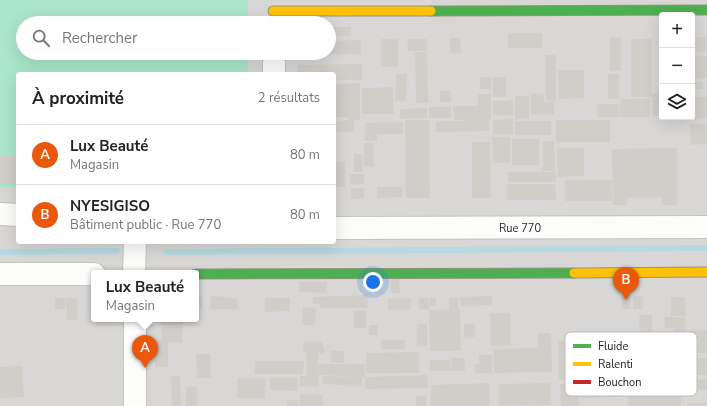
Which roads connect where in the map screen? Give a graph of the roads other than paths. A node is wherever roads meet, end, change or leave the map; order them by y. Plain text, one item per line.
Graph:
1 (707, 10) edge
2 (273, 11) edge
3 (274, 60) edge
4 (274, 72) edge
5 (0, 214) edge
6 (16, 215) edge
7 (707, 227) edge
8 (336, 228) edge
9 (136, 244) edge
10 (134, 270) edge
11 (707, 272) edge
12 (0, 274) edge
13 (91, 274) edge
14 (199, 274) edge
15 (134, 322) edge
16 (135, 406) edge

1 - 2 street
3 - 4 street
5 - 6 street
7 - 8 street, Rue 770
9 - 10 street
11 - 14 street
12 - 13 street
15 - 16 street

